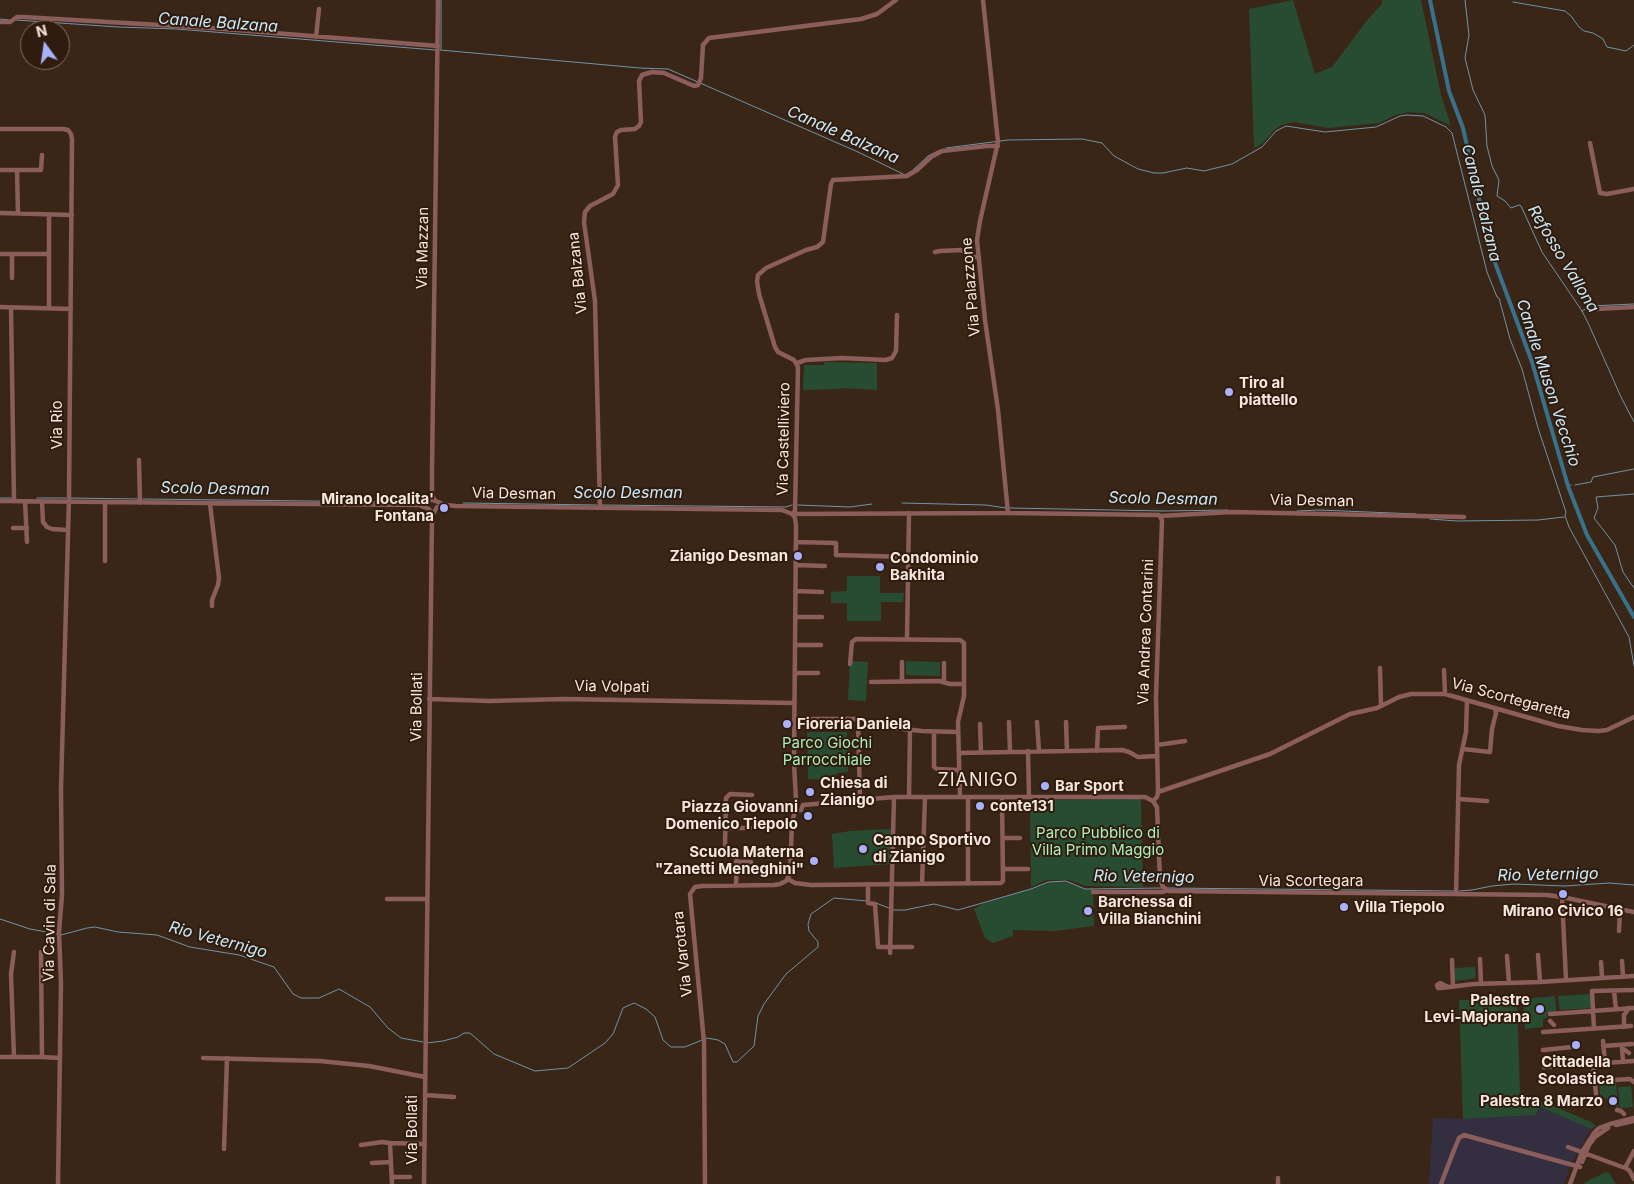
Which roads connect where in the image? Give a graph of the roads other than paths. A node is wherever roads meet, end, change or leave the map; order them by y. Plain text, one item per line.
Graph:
1 (438, 0) edge
2 (896, 0) edge
3 (983, 0) edge
4 (319, 9) dead end
5 (0, 22) edge
6 (316, 37) junction
7 (438, 46) junction
8 (0, 128) edge
9 (998, 142) junction
10 (1590, 143) dead end
11 (42, 155) dead end
12 (0, 170) edge
13 (17, 170) junction
14 (1634, 189) edge
15 (0, 213) edge
16 (18, 213) junction
17 (49, 215) junction
18 (72, 215) junction
19 (935, 252) dead end
20 (0, 254) edge
21 (12, 254) junction
22 (49, 254) junction
23 (979, 257) junction
24 (12, 278) dead end
25 (1634, 306) edge
26 (0, 307) edge
27 (11, 308) junction
28 (49, 308) junction
29 (71, 309) junction
30 (1595, 309) dead end
31 (897, 315) dead end
32 (797, 363) junction
33 (139, 460) dead end
34 (69, 499) junction
35 (140, 500) junction
36 (0, 501) edge
37 (14, 501) junction
38 (25, 501) junction
39 (42, 502) junction
40 (105, 502) junction
41 (210, 504) junction
42 (432, 504) junction
43 (600, 506) junction
44 (1007, 510) junction
45 (909, 513) junction
46 (792, 514) junction
47 (1464, 516) dead end
48 (1161, 518) junction
49 (13, 528) dead end
50 (26, 528) junction
51 (67, 530) junction
52 (27, 542) dead end
53 (796, 542) junction
54 (909, 556) junction
55 (105, 561) dead end
56 (796, 566) junction
57 (825, 566) dead end
58 (796, 591) junction
59 (822, 592) dead end
60 (212, 606) dead end
61 (795, 617) junction
62 (822, 617) dead end
63 (907, 639) junction
64 (821, 645) dead end
65 (795, 646) junction
66 (902, 662) dead end
67 (944, 663) dead end
68 (850, 664) dead end
69 (1380, 668) dead end
70 (1444, 670) dead end
71 (794, 673) junction
72 (818, 673) dead end
73 (902, 681) junction
74 (871, 682) dead end
75 (944, 682) junction
76 (964, 684) junction
77 (1445, 694) junction
78 (430, 698) junction
79 (1467, 700) junction
80 (794, 703) junction
81 (1381, 706) junction
82 (1495, 708) junction
83 (1634, 717) edge
84 (794, 719) junction
85 (1009, 722) dead end
86 (1037, 722) dead end
87 (1066, 722) dead end
88 (980, 724) dead end
89 (875, 726) dead end
90 (1125, 727) dead end
91 (910, 729) junction
92 (934, 732) junction
93 (958, 732) junction
94 (1185, 741) dead end
95 (1157, 745) junction
96 (1463, 749) junction
97 (1028, 751) junction
98 (1039, 751) junction
99 (1067, 751) junction
100 (1097, 751) junction
101 (981, 752) junction
102 (1010, 752) junction
103 (959, 753) junction
104 (1157, 756) junction
105 (960, 770) junction
106 (61, 789) joint
107 (1158, 792) junction
108 (752, 794) dead end
109 (1002, 796) junction
110 (1029, 796) junction
111 (894, 797) junction
112 (909, 797) junction
113 (925, 797) junction
114 (960, 797) junction
115 (968, 797) junction
116 (1458, 798) junction
117 (860, 800) junction
118 (796, 801) junction
119 (1153, 801) junction
120 (1486, 801) dead end
121 (803, 805) junction
122 (796, 811) junction
123 (726, 828) junction
124 (750, 828) dead end
125 (1003, 838) junction
126 (1020, 838) dead end
127 (736, 862) junction
128 (751, 862) dead end
129 (1028, 869) dead end
130 (1003, 870) junction
131 (788, 879) junction
132 (968, 883) junction
133 (868, 884) junction
134 (892, 884) junction
135 (922, 884) junction
136 (736, 885) junction
137 (1164, 888) junction
138 (1093, 892) dead end
139 (1456, 894) junction
140 (1562, 897) junction
141 (387, 899) dead end
142 (427, 899) junction
143 (1620, 909) junction
144 (1634, 912) edge
145 (1619, 931) dead end
146 (912, 947) dead end
147 (890, 950) junction
148 (14, 952) dead end
149 (41, 952) dead end
150 (1507, 956) dead end
151 (1538, 956) dead end
152 (1480, 959) dead end
153 (1452, 960) dead end
154 (1622, 961) dead end
155 (1601, 962) dead end
156 (1623, 976) junction
157 (1634, 976) edge
158 (1602, 977) junction
159 (1566, 980) junction
160 (1509, 982) junction
161 (1540, 982) junction
162 (1481, 984) junction
163 (1634, 990) edge
164 (1614, 991) junction
165 (1632, 1008) edge
166 (1616, 1009) junction
167 (1592, 1011) junction
168 (1550, 1014) dead end
169 (1631, 1026) dead end
170 (1624, 1027) junction
171 (1594, 1029) junction
172 (1543, 1032) dead end
173 (1632, 1044) dead end
174 (1572, 1047) dead end
175 (1543, 1050) dead end
176 (1629, 1053) dead end
177 (0, 1057) edge
178 (14, 1057) junction
179 (42, 1057) junction
180 (60, 1058) junction
181 (203, 1058) dead end
182 (226, 1058) junction
183 (1623, 1061) junction
184 (1634, 1061) edge
185 (1605, 1063) junction
186 (1594, 1064) junction
187 (1544, 1067) dead end
188 (425, 1077) junction
189 (1595, 1081) junction
190 (1634, 1082) edge
191 (1562, 1083) dead end
192 (1596, 1094) dead end
193 (425, 1095) junction
194 (454, 1097) dead end
195 (1617, 1110) dead end
196 (1624, 1114) dead end
197 (1634, 1120) edge
198 (390, 1144) junction
199 (425, 1144) junction
200 (361, 1145) dead end
201 (1568, 1147) dead end
202 (224, 1149) dead end
203 (1634, 1151) edge
204 (1584, 1152) junction
205 (372, 1162) dead end
206 (391, 1162) junction
207 (1578, 1167) junction
208 (1625, 1168) junction
209 (410, 1176) dead end
210 (392, 1177) junction
211 (1278, 1178) dead end
212 (1634, 1179) edge
213 (58, 1184) edge
214 (392, 1184) edge
215 (424, 1184) edge
216 (705, 1184) edge
217 (1278, 1184) edge
218 (1441, 1184) edge
219 (1572, 1184) edge

1 - 7 street, Via Mazzan
2 - 43 street, Via Balzana
3 - 9 street, Via Palazzone
4 - 6 street
5 - 6 street
6 - 7 street
7 - 42 street, Via Mazzan
8 - 18 street, Via Rio
9 - 23 street, Via Palazzone
9 - 32 street, Via Castelliviero
10 - 14 street
11 - 13 street
12 - 13 street
13 - 16 street
15 - 16 street
16 - 17 street
17 - 18 street
17 - 22 street
18 - 29 street, Via Rio
19 - 23 street
20 - 21 street
21 - 22 street
21 - 24 street
22 - 28 street
23 - 44 street, Via Palazzone
25 - 30 street
26 - 27 street
27 - 28 street
27 - 37 street
28 - 29 street
29 - 34 street, Via Rio
31 - 32 street, Via Castelliviero
32 - 46 street, Via Castelliviero
33 - 35 street
34 - 39 street
34 - 40 street
34 - 51 street, Via Rio
35 - 40 street
35 - 41 street
36 - 37 street
37 - 38 street
38 - 39 street
38 - 50 street
39 - 51 street
40 - 55 street
41 - 42 street
41 - 60 street
42 - 43 street, Via Desman
42 - 78 street, Via Bollati
43 - 46 street, Via Desman
44 - 45 street, Via Desman
44 - 48 street, Via Desman
45 - 46 street, Via Desman
45 - 54 street
46 - 53 street
47 - 48 street, Via Desman
48 - 95 street, Via Andrea Contarini
49 - 50 street
50 - 52 street
51 - 106 street, Via Rio
53 - 54 street
53 - 56 street
54 - 63 street
56 - 57 street
56 - 58 street
58 - 59 street
58 - 61 street
61 - 62 street
61 - 65 street
63 - 68 street
63 - 76 street
64 - 65 street
65 - 71 street
66 - 73 street
67 - 75 street
69 - 81 street
70 - 77 street
71 - 72 street
71 - 80 street
73 - 74 street
73 - 75 street
75 - 76 street
76 - 93 street
77 - 79 street, Via Scortegaretta
77 - 81 street, Via Scortegaretta
78 - 80 street, Via Volpati
78 - 142 street, Via Bollati
79 - 82 street, Via Scortegaretta
79 - 96 street
80 - 84 street
81 - 107 street, Via Scortegaretta
82 - 83 street, Via Scortegaretta
82 - 96 street
84 - 117 street
84 - 118 street
85 - 102 street
86 - 98 street
87 - 99 street
88 - 101 street
89 - 91 street
90 - 100 street
91 - 92 street
91 - 112 street
92 - 93 street
92 - 105 street
93 - 103 street
94 - 95 street
95 - 104 street, Via Andrea Contarini
96 - 116 street
97 - 98 street
97 - 102 street
97 - 110 street
98 - 99 street
99 - 100 street
100 - 104 street
101 - 102 street
101 - 103 street
103 - 105 street
104 - 107 street, Via Andrea Contarini
105 - 114 street
106 - 180 street, Via Cavin di Sala
107 - 119 street
108 - 123 street
109 - 110 street
109 - 115 street
109 - 125 street
110 - 119 street
111 - 112 street
111 - 117 street
111 - 134 street
112 - 113 street
113 - 114 street
113 - 135 street
114 - 115 street
115 - 132 street
116 - 120 street
116 - 139 street
117 - 121 street
118 - 121 street
118 - 122 street
119 - 137 street
121 - 122 street
122 - 131 street
123 - 124 street
123 - 127 street
125 - 126 street
125 - 130 street
127 - 128 street
127 - 136 street
129 - 130 street
130 - 132 street
131 - 133 street
131 - 136 street, Via Varotara
132 - 135 street
133 - 134 street
133 - 147 street
134 - 135 street
134 - 147 street
136 - 216 street, Via Varotara
137 - 138 street, Via Scortegara
137 - 139 street, Via Scortegara
139 - 140 street, Via Scortegara
140 - 143 street, Via Scortegara
140 - 159 street
141 - 142 street
142 - 188 street, Via Bollati
143 - 144 street, Via Scortegara
143 - 145 street
146 - 147 street
148 - 178 street
149 - 179 street, Via Cavin di Sala
150 - 160 street
151 - 161 street
152 - 162 street
153 - 162 street
154 - 156 street
155 - 158 street
156 - 157 street
156 - 158 street
158 - 159 street
159 - 161 street
160 - 161 street
160 - 162 street
163 - 164 street
164 - 166 street
164 - 167 street
165 - 166 street
165 - 170 street
166 - 167 street
167 - 168 street
167 - 171 street
169 - 170 street
170 - 171 street
171 - 172 street
173 - 185 street
174 - 175 street
176 - 183 street
177 - 178 street
178 - 179 street
179 - 180 street
180 - 213 street, Via Cavin di Sala
181 - 182 street, Via Bollati
182 - 188 street, Via Bollati
182 - 202 street
183 - 184 street
183 - 185 street
185 - 186 street
186 - 187 street
186 - 189 street
188 - 193 street, Via Bollati
189 - 190 street
189 - 191 street
189 - 192 street
193 - 194 street
193 - 199 street, Via Bollati
195 - 196 street
197 - 204 street
198 - 199 street
198 - 200 street
198 - 206 street
199 - 215 street, Via Bollati
201 - 204 street
203 - 208 street
204 - 207 street
204 - 208 street
205 - 206 street
206 - 210 street
207 - 218 street
207 - 219 street
208 - 212 street
209 - 210 street
210 - 214 street
211 - 217 street

